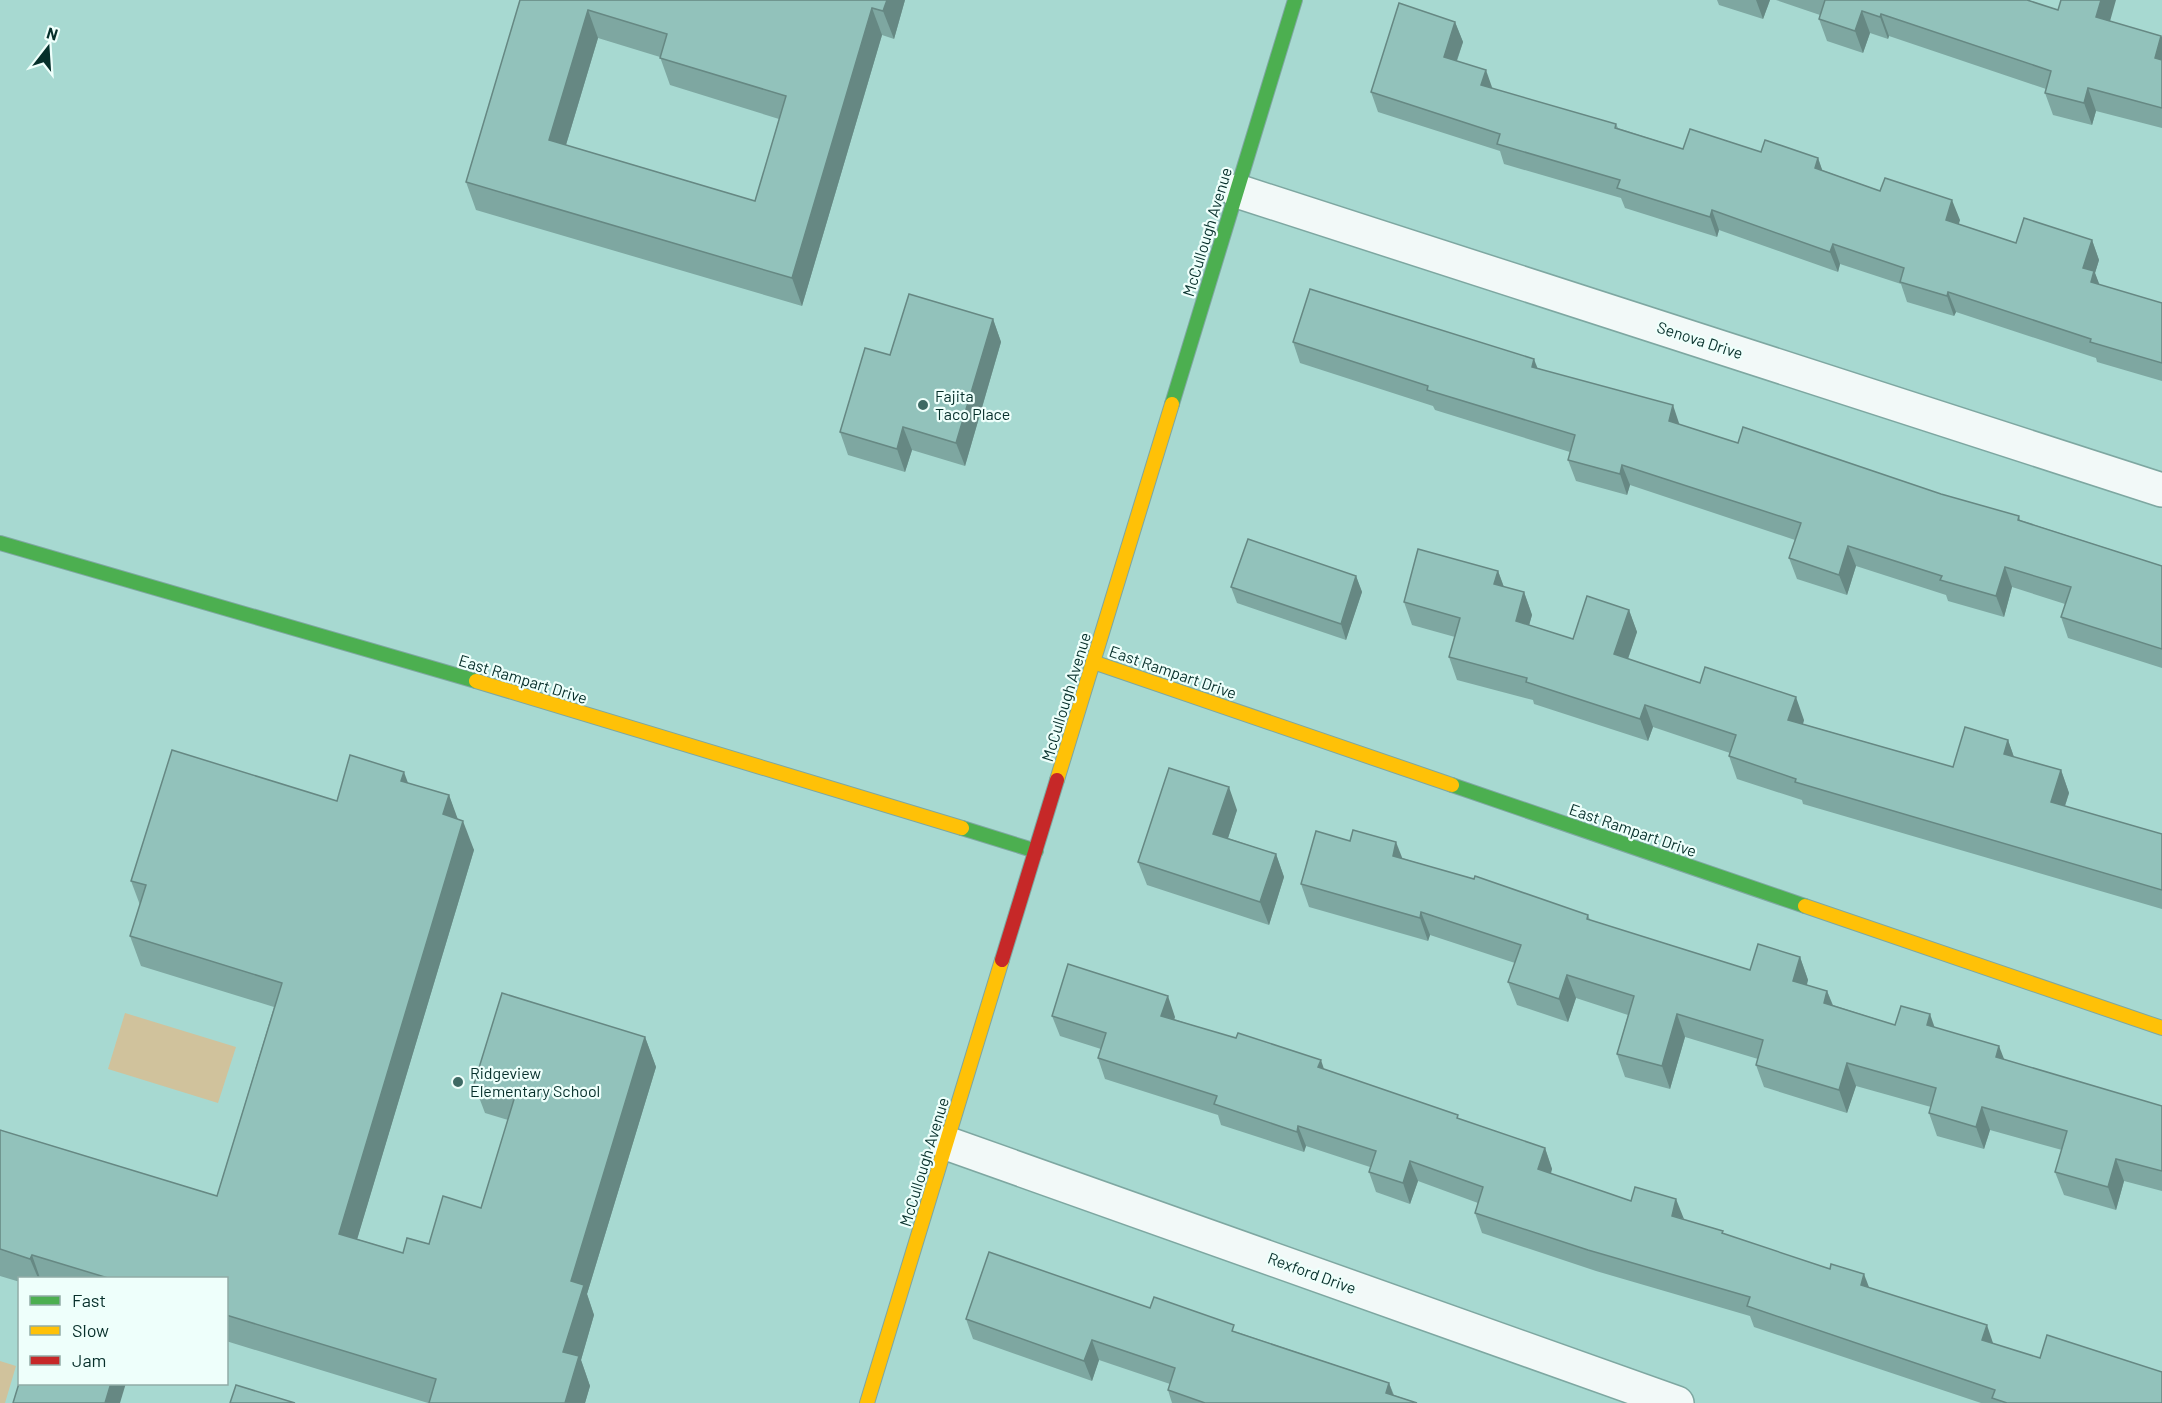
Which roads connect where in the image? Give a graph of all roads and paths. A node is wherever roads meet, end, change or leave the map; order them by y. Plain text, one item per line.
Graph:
1 (1295, 0) edge
2 (1237, 191) junction
3 (2162, 490) edge
4 (0, 543) edge
5 (1093, 662) junction
6 (1036, 851) junction
7 (2162, 1028) edge
8 (946, 1143) junction
9 (867, 1403) edge
10 (1677, 1403) edge

1 - 2 street, McCullough Avenue
2 - 3 street, Senova Drive
2 - 5 street, McCullough Avenue
4 - 6 street, East Rampart Drive
5 - 6 street, McCullough Avenue
5 - 7 street, East Rampart Drive
6 - 8 street, McCullough Avenue
8 - 9 street, McCullough Avenue
8 - 10 street, Rexford Drive

